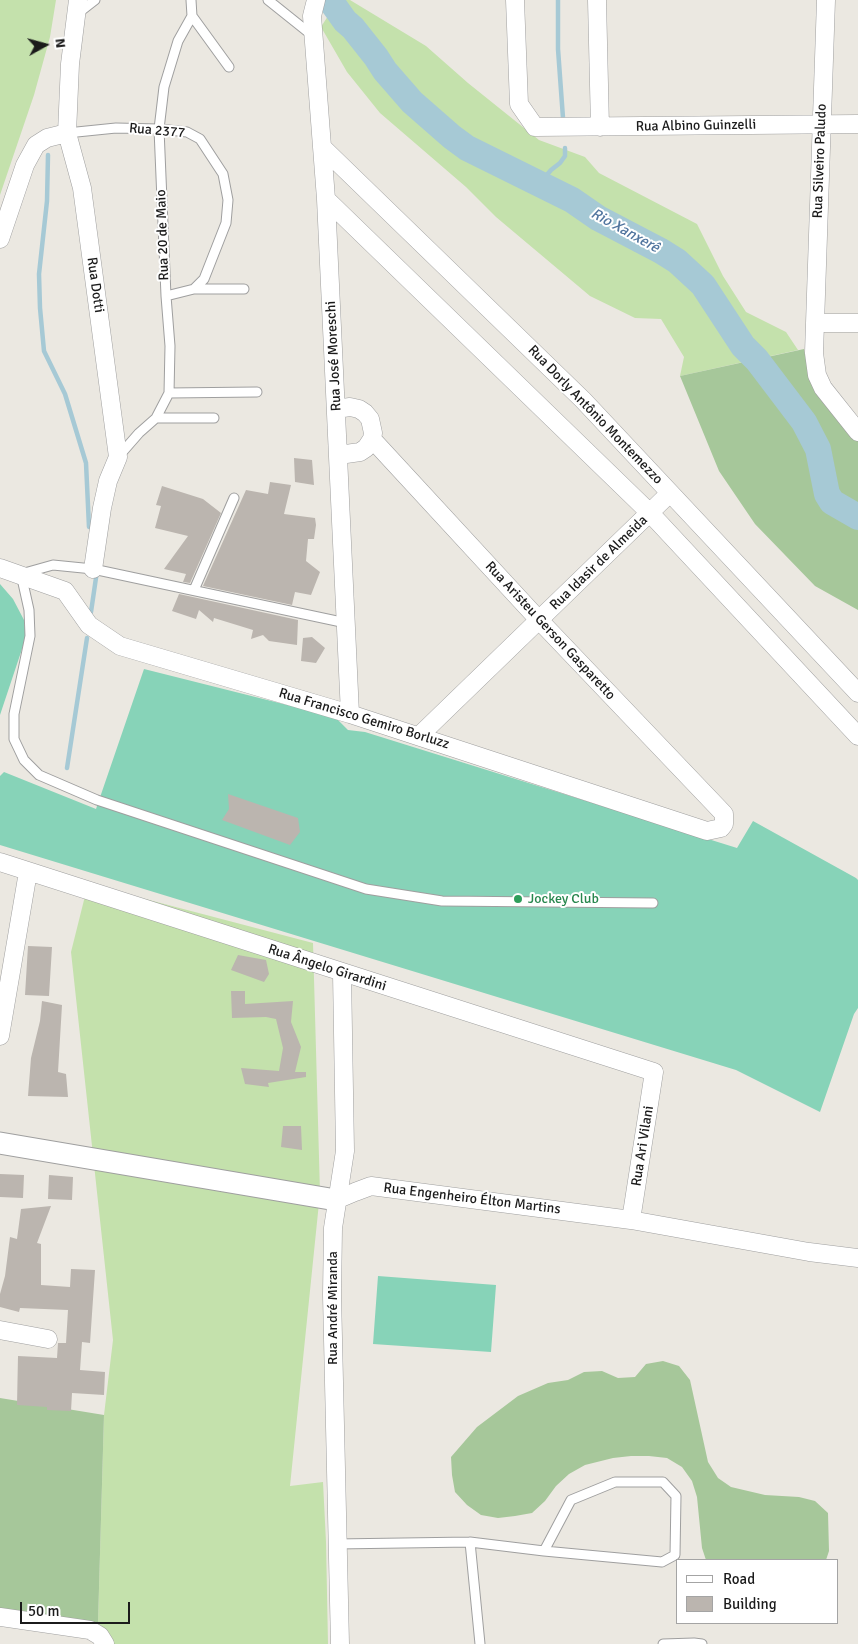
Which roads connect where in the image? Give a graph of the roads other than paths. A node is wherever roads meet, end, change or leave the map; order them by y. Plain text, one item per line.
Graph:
1 (95, 0) edge
2 (191, 0) edge
3 (268, 0) edge
4 (515, 0) edge
5 (596, 0) edge
6 (826, 0) edge
7 (77, 7) edge
8 (314, 8) edge
9 (192, 16) junction
10 (314, 36) junction
11 (229, 67) dead end
12 (821, 124) junction
13 (858, 124) edge
14 (600, 126) junction
15 (159, 129) junction
16 (67, 133) junction
17 (322, 148) junction
18 (326, 199) junction
19 (0, 239) edge
20 (194, 289) junction
21 (244, 289) dead end
22 (166, 296) junction
23 (815, 323) junction
24 (858, 323) edge
25 (257, 392) dead end
26 (169, 393) junction
27 (336, 408) junction
28 (156, 418) junction
29 (214, 418) dead end
30 (858, 432) edge
31 (372, 439) junction
32 (339, 455) junction
33 (118, 457) junction
34 (670, 493) junction
35 (234, 498) dead end
36 (650, 513) junction
37 (0, 568) edge
38 (93, 569) junction
39 (21, 574) junction
40 (194, 590) junction
41 (540, 620) junction
42 (346, 623) junction
43 (858, 693) edge
44 (350, 714) junction
45 (419, 736) junction
46 (858, 736) edge
47 (724, 824) joint
48 (0, 862) edge
49 (28, 872) junction
50 (653, 903) dead end
51 (342, 972) junction
52 (0, 1036) edge
53 (654, 1072) joint
54 (0, 1143) edge
55 (336, 1200) junction
56 (631, 1220) junction
57 (858, 1258) edge
58 (0, 1330) edge
59 (48, 1339) dead end
60 (470, 1542) junction
61 (336, 1544) junction
62 (544, 1551) junction
63 (0, 1617) edge
64 (104, 1644) edge
65 (340, 1644) edge
66 (480, 1644) edge
67 (663, 1644) edge
68 (702, 1644) edge

1 - 7 lane
2 - 9 lane
3 - 10 lane
4 - 14 street, Rua Albino Guinzelli
5 - 14 street
6 - 12 street, Rua Silveiro Paludo
7 - 16 street, Rua Dotti
8 - 10 street, Rua José Moreschi
9 - 11 lane
9 - 15 lane, Rua 20 de Maio
10 - 17 street, Rua José Moreschi
12 - 13 street, Rua Albino Guinzelli
12 - 14 street, Rua Albino Guinzelli
12 - 23 street, Rua Silveiro Paludo
15 - 16 lane, Rua 2377
15 - 20 lane, Rua 2377
15 - 22 lane, Rua 20 de Maio
16 - 19 street
16 - 33 street, Rua Dotti
17 - 18 street, Rua José Moreschi
17 - 34 street, Rua Dorly Antônio Montemezzo
18 - 27 street, Rua José Moreschi
18 - 36 street, Rua Dorly Antônio Montemezzo
20 - 21 lane
20 - 22 lane
22 - 26 lane, Rua 20 de Maio
23 - 24 street
23 - 30 street, Rua Silveiro Paludo
25 - 26 lane
26 - 28 lane, Rua 20 de Maio
27 - 31 street
27 - 32 street, Rua José Moreschi
28 - 29 lane
28 - 33 lane, Rua 20 de Maio
31 - 32 street
31 - 41 street, Rua Aristeu Gerson Gasparetto
32 - 42 street, Rua José Moreschi
33 - 38 street
34 - 36 street, Rua Idasir de Almeida
34 - 43 street, Rua Dorly Antônio Montemezzo
35 - 40 lane
36 - 41 street, Rua Idasir de Almeida
36 - 46 street, Rua Dorly Antônio Montemezzo
37 - 39 street, Rua Francisco Gemiro Borluzz
38 - 39 lane
38 - 40 lane
39 - 44 street, Rua Francisco Gemiro Borluzz
39 - 50 lane
40 - 42 lane
41 - 45 street, Rua Idasir de Almeida
41 - 47 street, Rua Aristeu Gerson Gasparetto
42 - 44 street, Rua José Moreschi
44 - 45 street, Rua Francisco Gemiro Borluzz
45 - 47 street, Rua Francisco Gemiro Borluzz
48 - 49 street, Rua Ângelo Girardini
49 - 51 street, Rua Ângelo Girardini
49 - 52 street
51 - 53 street, Rua Ângelo Girardini
51 - 55 street, Rua André Miranda
53 - 56 street, Rua Ari Vilani
54 - 55 street
55 - 56 street, Rua Engenheiro Élton Martins
55 - 61 street, Rua André Miranda
56 - 57 street, Rua Engenheiro Élton Martins
58 - 59 street
60 - 61 lane
60 - 62 lane
60 - 66 lane
61 - 65 street, Rua André Miranda
62 - 62 lane
63 - 64 street
67 - 68 lane

